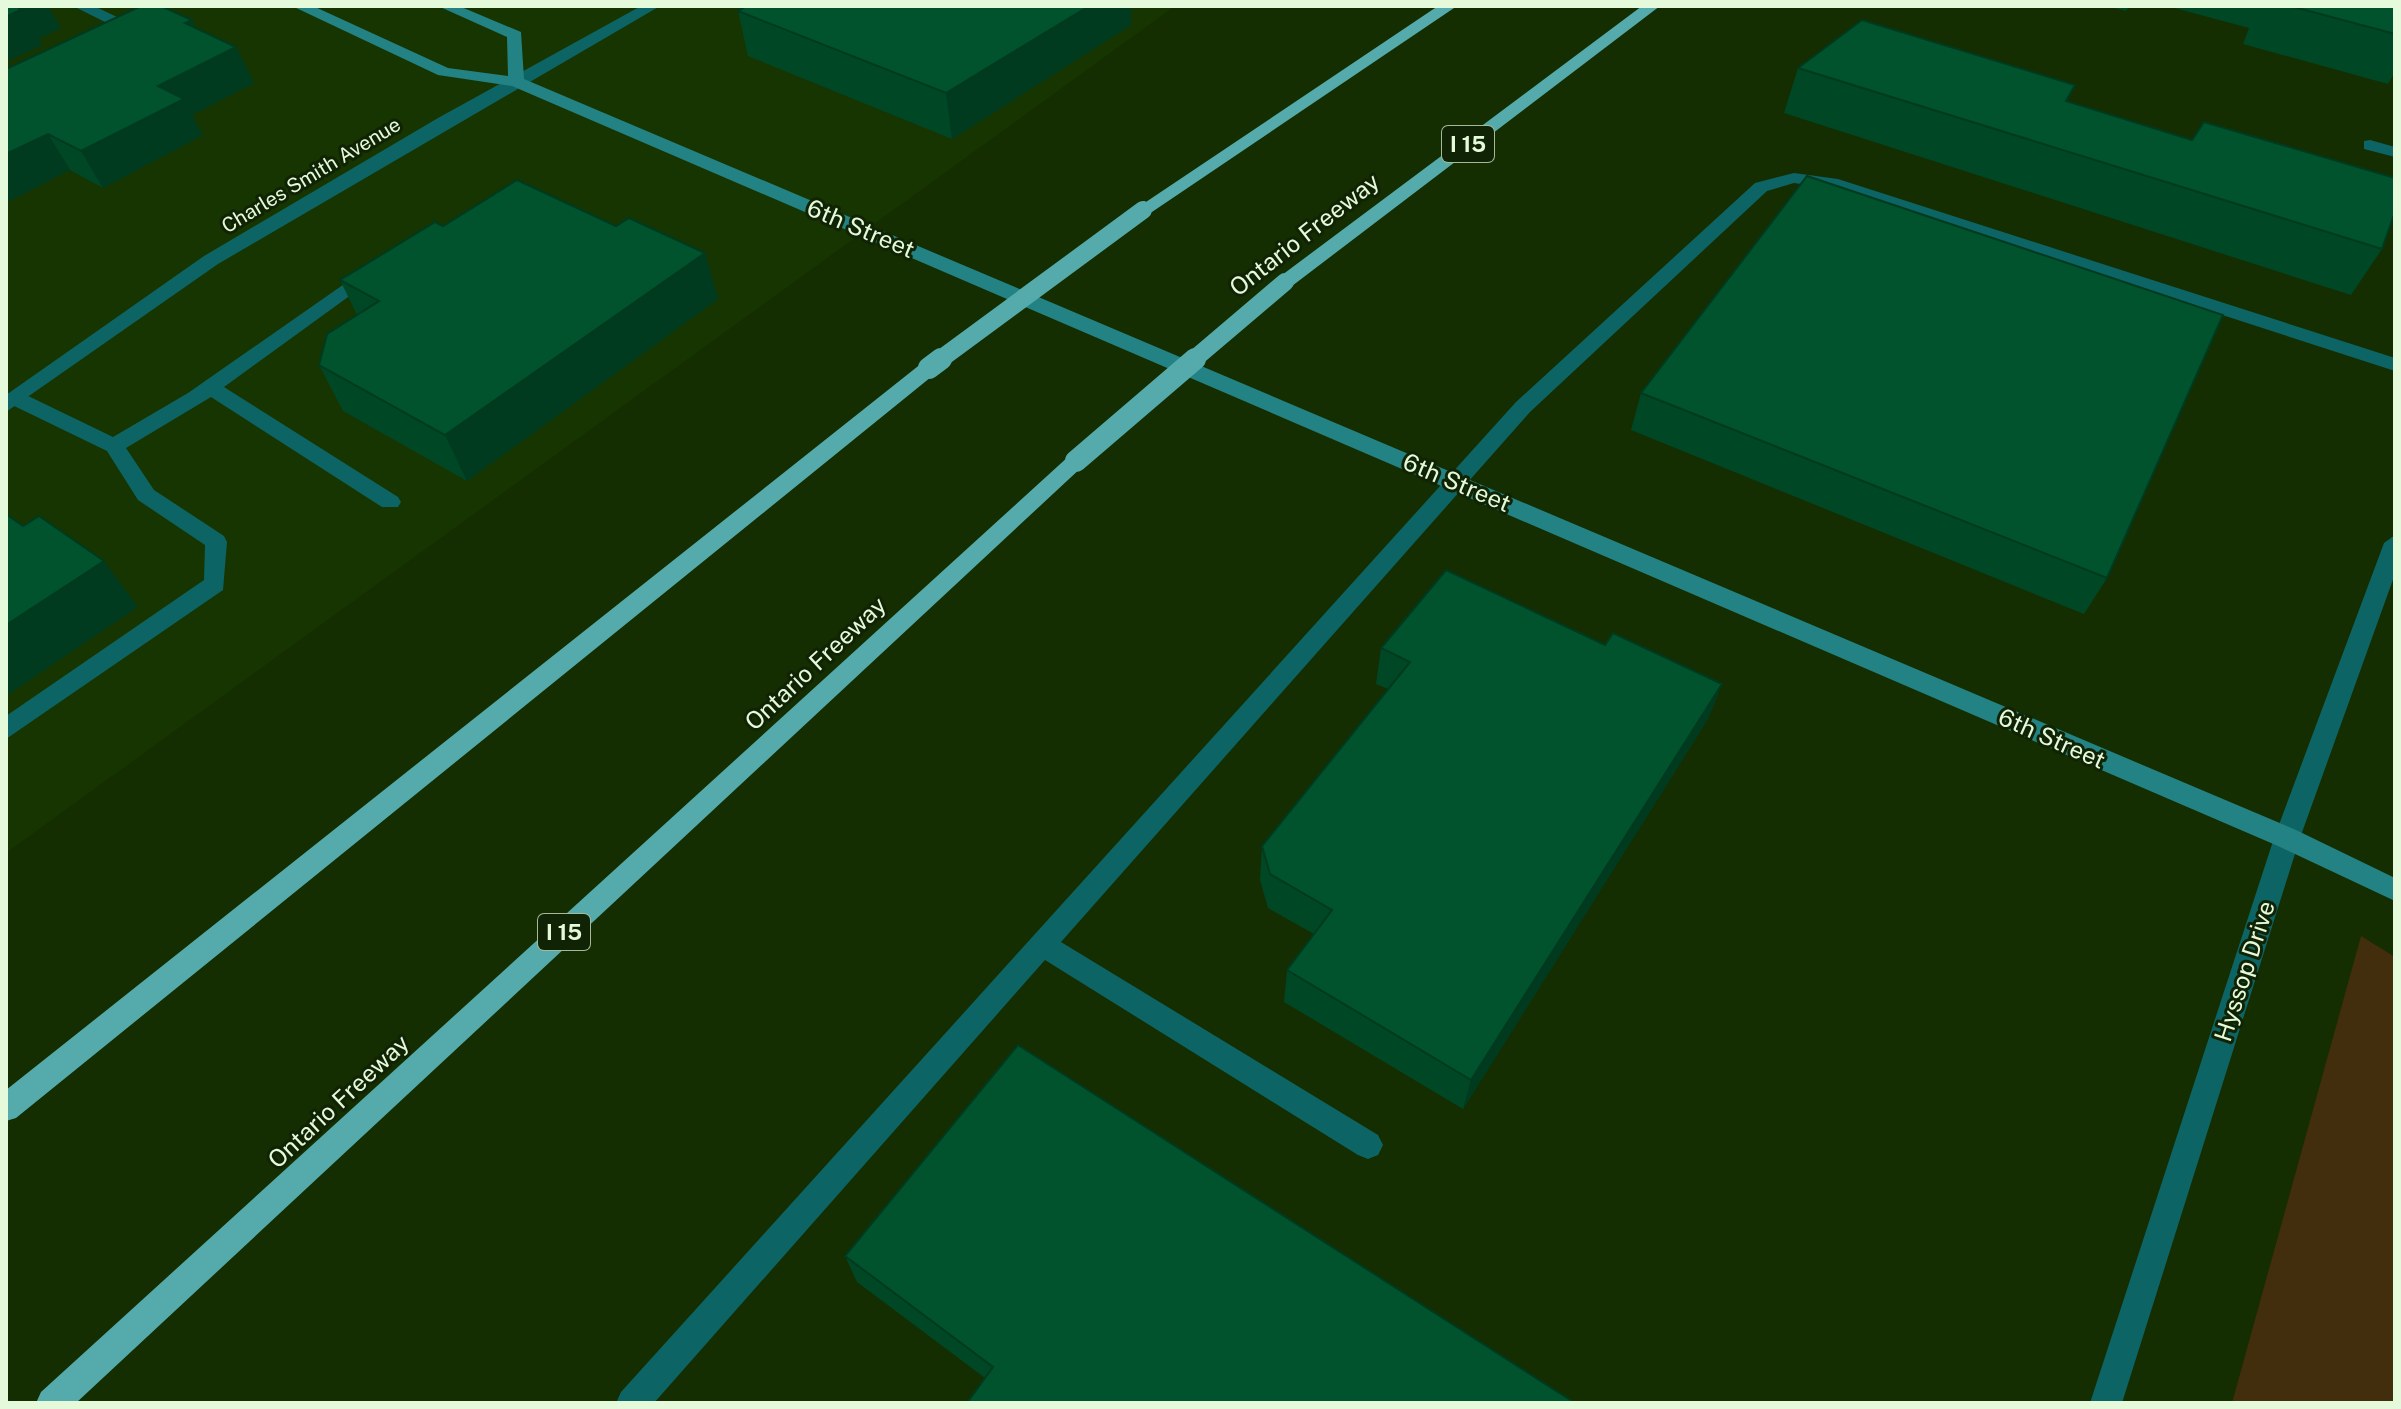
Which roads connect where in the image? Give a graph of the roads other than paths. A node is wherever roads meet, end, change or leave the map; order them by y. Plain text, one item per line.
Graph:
1 (81, 6) edge
2 (154, 6) edge
3 (300, 6) edge
4 (446, 6) edge
5 (652, 6) edge
6 (1449, 6) edge
7 (1652, 6) edge
8 (516, 82) junction
9 (2370, 145) dead end
10 (2395, 152) edge
11 (386, 260) edge
12 (2395, 365) edge
13 (210, 387) junction
14 (10, 402) edge
15 (114, 446) junction
16 (1458, 482) junction
17 (390, 502) dead end
18 (2395, 543) edge
19 (6, 729) edge
20 (2287, 838) junction
21 (2395, 890) edge
22 (1043, 945) junction
23 (6, 1108) edge
24 (1368, 1145) dead end
25 (52, 1403) edge
26 (632, 1403) edge
27 (2106, 1403) edge

1 - 2 street
3 - 8 street, 6th Street
4 - 8 street
5 - 8 street, Charles Smith Avenue
6 - 23 highway, bridge
7 - 25 highway, Ontario Freeway / I 15, bridge
8 - 14 street, Charles Smith Avenue
8 - 16 street, 6th Street
9 - 10 street
11 - 13 street
12 - 16 street
13 - 15 street
13 - 17 street
14 - 15 street
15 - 19 street
16 - 20 street, 6th Street
16 - 22 street
18 - 20 street, Hyssop Drive
20 - 21 street, 6th Street
20 - 27 street, Hyssop Drive
22 - 24 street
22 - 26 street

